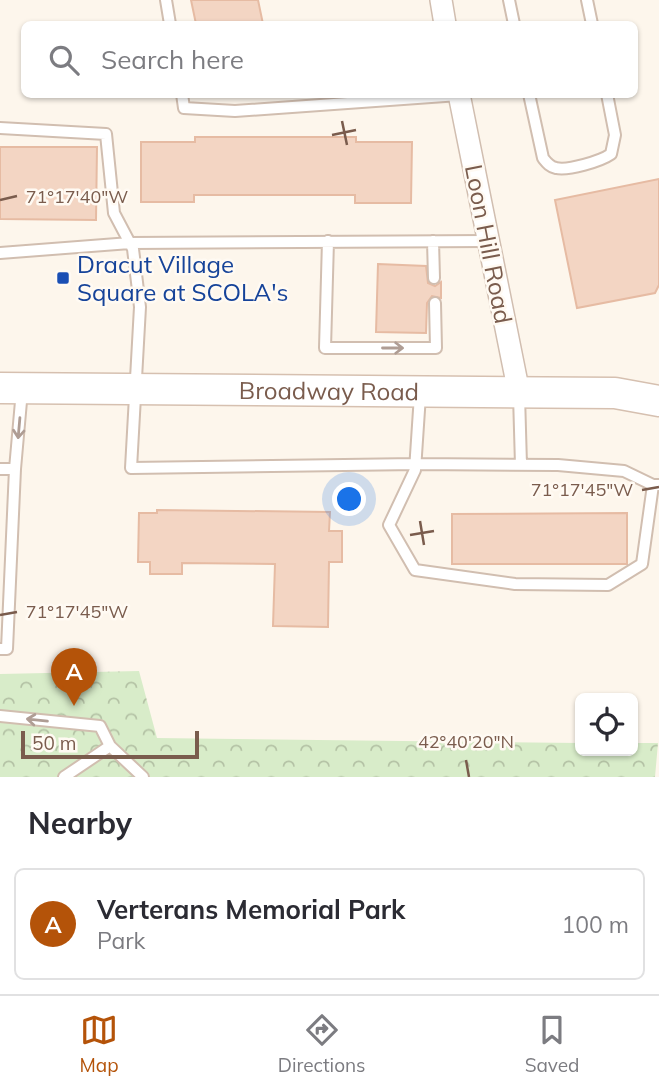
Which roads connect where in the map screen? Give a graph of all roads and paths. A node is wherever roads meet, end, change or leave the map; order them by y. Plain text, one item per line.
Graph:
1 (166, 0) edge
2 (441, 0) edge
3 (509, 0) edge
4 (587, 0) edge
5 (170, 21) edge
6 (444, 21) edge
7 (513, 21) edge
8 (591, 21) edge
9 (183, 98) edge
10 (417, 98) edge
11 (460, 98) edge
12 (530, 98) edge
13 (608, 98) edge
14 (0, 128) edge
15 (433, 240) junction
16 (328, 241) junction
17 (488, 241) junction
18 (130, 243) junction
19 (0, 253) edge
20 (434, 278) dead end
21 (435, 303) dead end
22 (11, 388) edge
23 (136, 390) junction
24 (421, 392) junction
25 (519, 393) junction
26 (659, 401) edge
27 (416, 464) junction
28 (521, 465) junction
29 (0, 469) edge
30 (15, 469) junction
31 (656, 485) edge
32 (0, 649) edge
33 (0, 716) edge
34 (110, 746) junction
35 (64, 777) edge
36 (143, 777) edge

1 - 5 lane
2 - 6 street
3 - 7 lane
4 - 8 lane
9 - 10 lane
11 - 17 street, Loon Hill Road
12 - 13 lane
14 - 18 lane
15 - 16 lane
15 - 17 lane
15 - 20 lane
16 - 18 lane
16 -> 21 lane
17 - 25 street, Loon Hill Road
18 - 19 lane
18 - 23 lane
22 - 23 main road, Broadway Road
22 -> 30 lane
23 - 24 main road, Broadway Road
23 - 27 lane
24 - 25 main road, Broadway Road
24 - 27 lane
25 - 26 main road, Broadway Road
25 - 28 lane
27 - 28 lane
27 - 31 lane
28 - 31 lane
29 - 30 lane
30 - 32 lane
34 -> 33 lane
34 - 35 lane
34 - 36 lane

